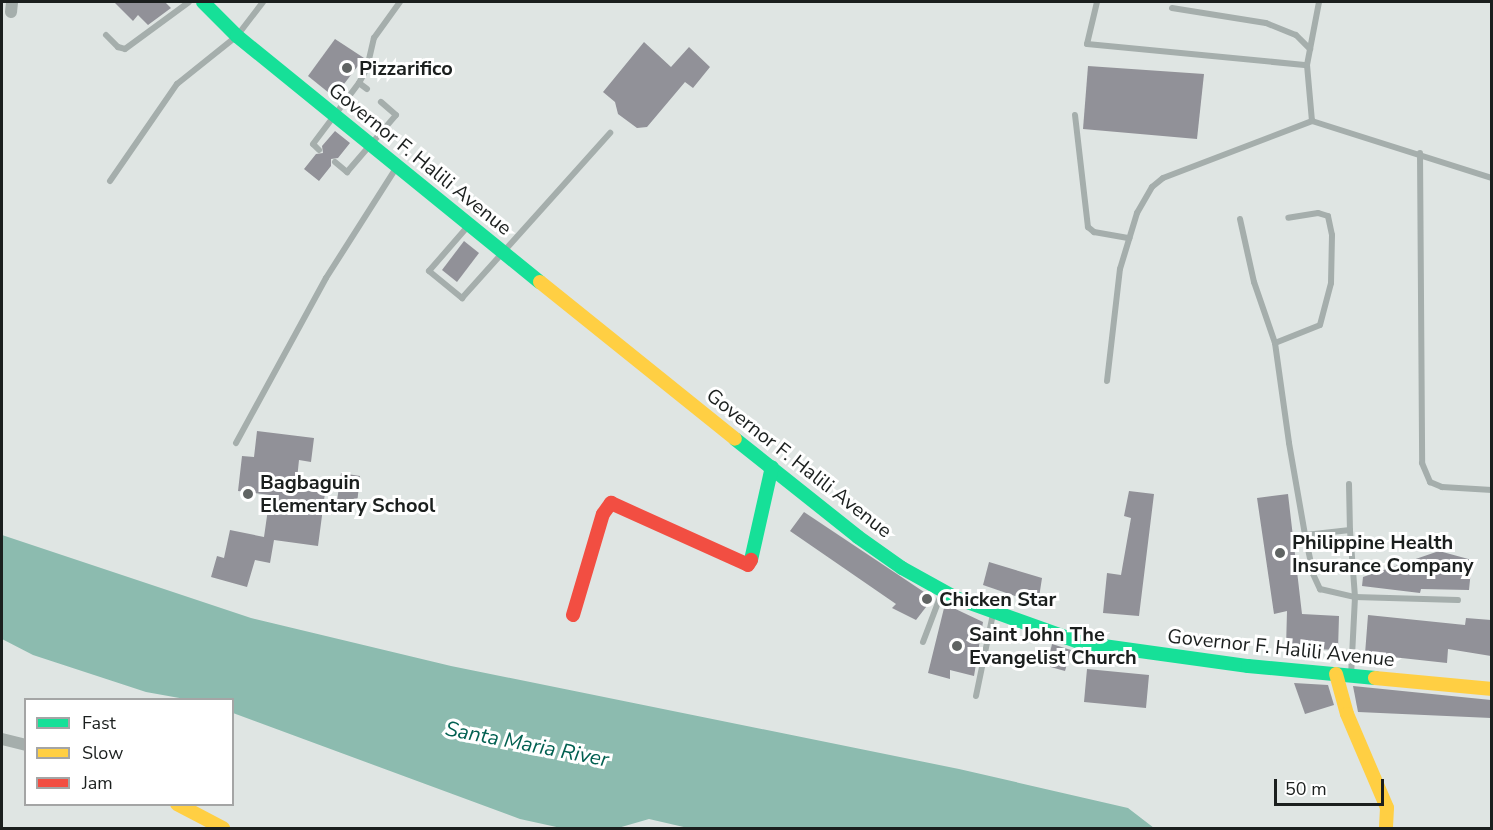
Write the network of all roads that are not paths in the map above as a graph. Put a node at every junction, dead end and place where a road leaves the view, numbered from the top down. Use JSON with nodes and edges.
{"nodes":[{"id":1,"x":189,"y":2,"type":"edge"},
{"id":2,"x":203,"y":2,"type":"edge"},
{"id":3,"x":263,"y":2,"type":"edge"},
{"id":4,"x":400,"y":2,"type":"edge"},
{"id":5,"x":1097,"y":2,"type":"edge"},
{"id":6,"x":1319,"y":2,"type":"edge"},
{"id":7,"x":1172,"y":8,"type":"dead end"},
{"id":8,"x":106,"y":35,"type":"dead end"},
{"id":9,"x":237,"y":36,"type":"junction"},
{"id":10,"x":1310,"y":49,"type":"junction"},
{"id":11,"x":1307,"y":65,"type":"junction"},
{"id":12,"x":359,"y":83,"type":"junction"},
{"id":13,"x":367,"y":89,"type":"dead end"},
{"id":14,"x":381,"y":102,"type":"dead end"},
{"id":15,"x":1075,"y":115,"type":"dead end"},
{"id":16,"x":334,"y":116,"type":"junction"},
{"id":17,"x":1312,"y":121,"type":"junction"},
{"id":18,"x":610,"y":132,"type":"dead end"},
{"id":19,"x":369,"y":146,"type":"junction"},
{"id":20,"x":320,"y":150,"type":"dead end"},
{"id":21,"x":1420,"y":153,"type":"junction"},
{"id":22,"x":334,"y":162,"type":"dead end"},
{"id":23,"x":396,"y":168,"type":"junction"},
{"id":24,"x":1491,"y":178,"type":"edge"},
{"id":25,"x":110,"y":182,"type":"dead end"},
{"id":26,"x":1288,"y":218,"type":"dead end"},
{"id":27,"x":1240,"y":219,"type":"dead end"},
{"id":28,"x":469,"y":225,"type":"junction"},
{"id":29,"x":1129,"y":238,"type":"junction"},
{"id":30,"x":502,"y":250,"type":"junction"},
{"id":31,"x":1275,"y":343,"type":"junction"},
{"id":32,"x":1107,"y":381,"type":"dead end"},
{"id":33,"x":236,"y":443,"type":"dead end"},
{"id":34,"x":772,"y":467,"type":"junction"},
{"id":35,"x":1349,"y":484,"type":"dead end"},
{"id":36,"x":1491,"y":490,"type":"edge"},
{"id":37,"x":1350,"y":530,"type":"junction"},
{"id":38,"x":1305,"y":535,"type":"junction"},
{"id":39,"x":942,"y":590,"type":"junction"},
{"id":40,"x":1355,"y":597,"type":"junction"},
{"id":41,"x":1458,"y":600,"type":"dead end"},
{"id":42,"x":993,"y":613,"type":"junction"},
{"id":43,"x":573,"y":615,"type":"dead end"},
{"id":44,"x":923,"y":642,"type":"dead end"},
{"id":45,"x":1336,"y":674,"type":"junction"},
{"id":46,"x":1351,"y":676,"type":"junction"},
{"id":47,"x":1491,"y":689,"type":"edge"},
{"id":48,"x":976,"y":696,"type":"dead end"},
{"id":49,"x":2,"y":739,"type":"edge"},
{"id":50,"x":24,"y":744,"type":"edge"},
{"id":51,"x":181,"y":806,"type":"edge"},
{"id":52,"x":218,"y":827,"type":"edge"},
{"id":53,"x":1386,"y":828,"type":"edge"}],
"edges":[{"from":1,"to":8,"type":"lane"},
{"from":2,"to":9,"type":"main road","name":"Governor F. Halili Avenue"},
{"from":3,"to":9,"type":"lane"},
{"from":4,"to":12,"type":"lane"},
{"from":5,"to":11,"type":"lane"},
{"from":6,"to":10,"type":"lane"},
{"from":7,"to":10,"type":"lane"},
{"from":9,"to":16,"type":"main road","name":"Governor F. Halili Avenue"},
{"from":9,"to":25,"type":"lane"},
{"from":10,"to":11,"type":"lane"},
{"from":11,"to":17,"type":"lane"},
{"from":12,"to":13,"type":"lane"},
{"from":12,"to":16,"type":"lane"},
{"from":14,"to":19,"type":"lane"},
{"from":15,"to":29,"type":"lane"},
{"from":16,"to":19,"type":"main road","name":"Governor F. Halili Avenue"},
{"from":16,"to":20,"type":"lane"},
{"from":17,"to":21,"type":"lane"},
{"from":17,"to":29,"type":"lane"},
{"from":18,"to":30,"type":"lane"},
{"from":19,"to":22,"type":"lane"},
{"from":19,"to":23,"type":"main road","name":"Governor F. Halili Avenue"},
{"from":21,"to":24,"type":"lane"},
{"from":21,"to":36,"type":"lane"},
{"from":23,"to":28,"type":"main road","name":"Governor F. Halili Avenue"},
{"from":23,"to":33,"type":"lane"},
{"from":26,"to":31,"type":"lane"},
{"from":27,"to":31,"type":"lane"},
{"from":28,"to":30,"type":"main road","name":"Governor F. Halili Avenue"},
{"from":28,"to":30,"type":"lane"},
{"from":29,"to":32,"type":"lane"},
{"from":30,"to":34,"type":"main road","name":"Governor F. Halili Avenue"},
{"from":31,"to":38,"type":"lane"},
{"from":34,"to":39,"type":"main road","name":"Governor F. Halili Avenue"},
{"from":34,"to":43,"type":"main road"},
{"from":35,"to":37,"type":"lane"},
{"from":37,"to":38,"type":"lane"},
{"from":37,"to":40,"type":"lane"},
{"from":38,"to":40,"type":"lane"},
{"from":39,"to":42,"type":"main road","name":"Governor F. Halili Avenue"},
{"from":39,"to":44,"type":"lane"},
{"from":40,"to":41,"type":"lane"},
{"from":40,"to":46,"type":"lane"},
{"from":42,"to":45,"type":"main road","name":"Governor F. Halili Avenue"},
{"from":42,"to":48,"type":"lane"},
{"from":45,"to":46,"type":"main road","name":"Governor F. Halili Avenue"},
{"from":45,"to":53,"type":"main road"},
{"from":46,"to":47,"type":"main road","name":"Governor F. Halili Avenue"},
{"from":49,"to":50,"type":"street"},
{"from":51,"to":52,"type":"main road"}]}
